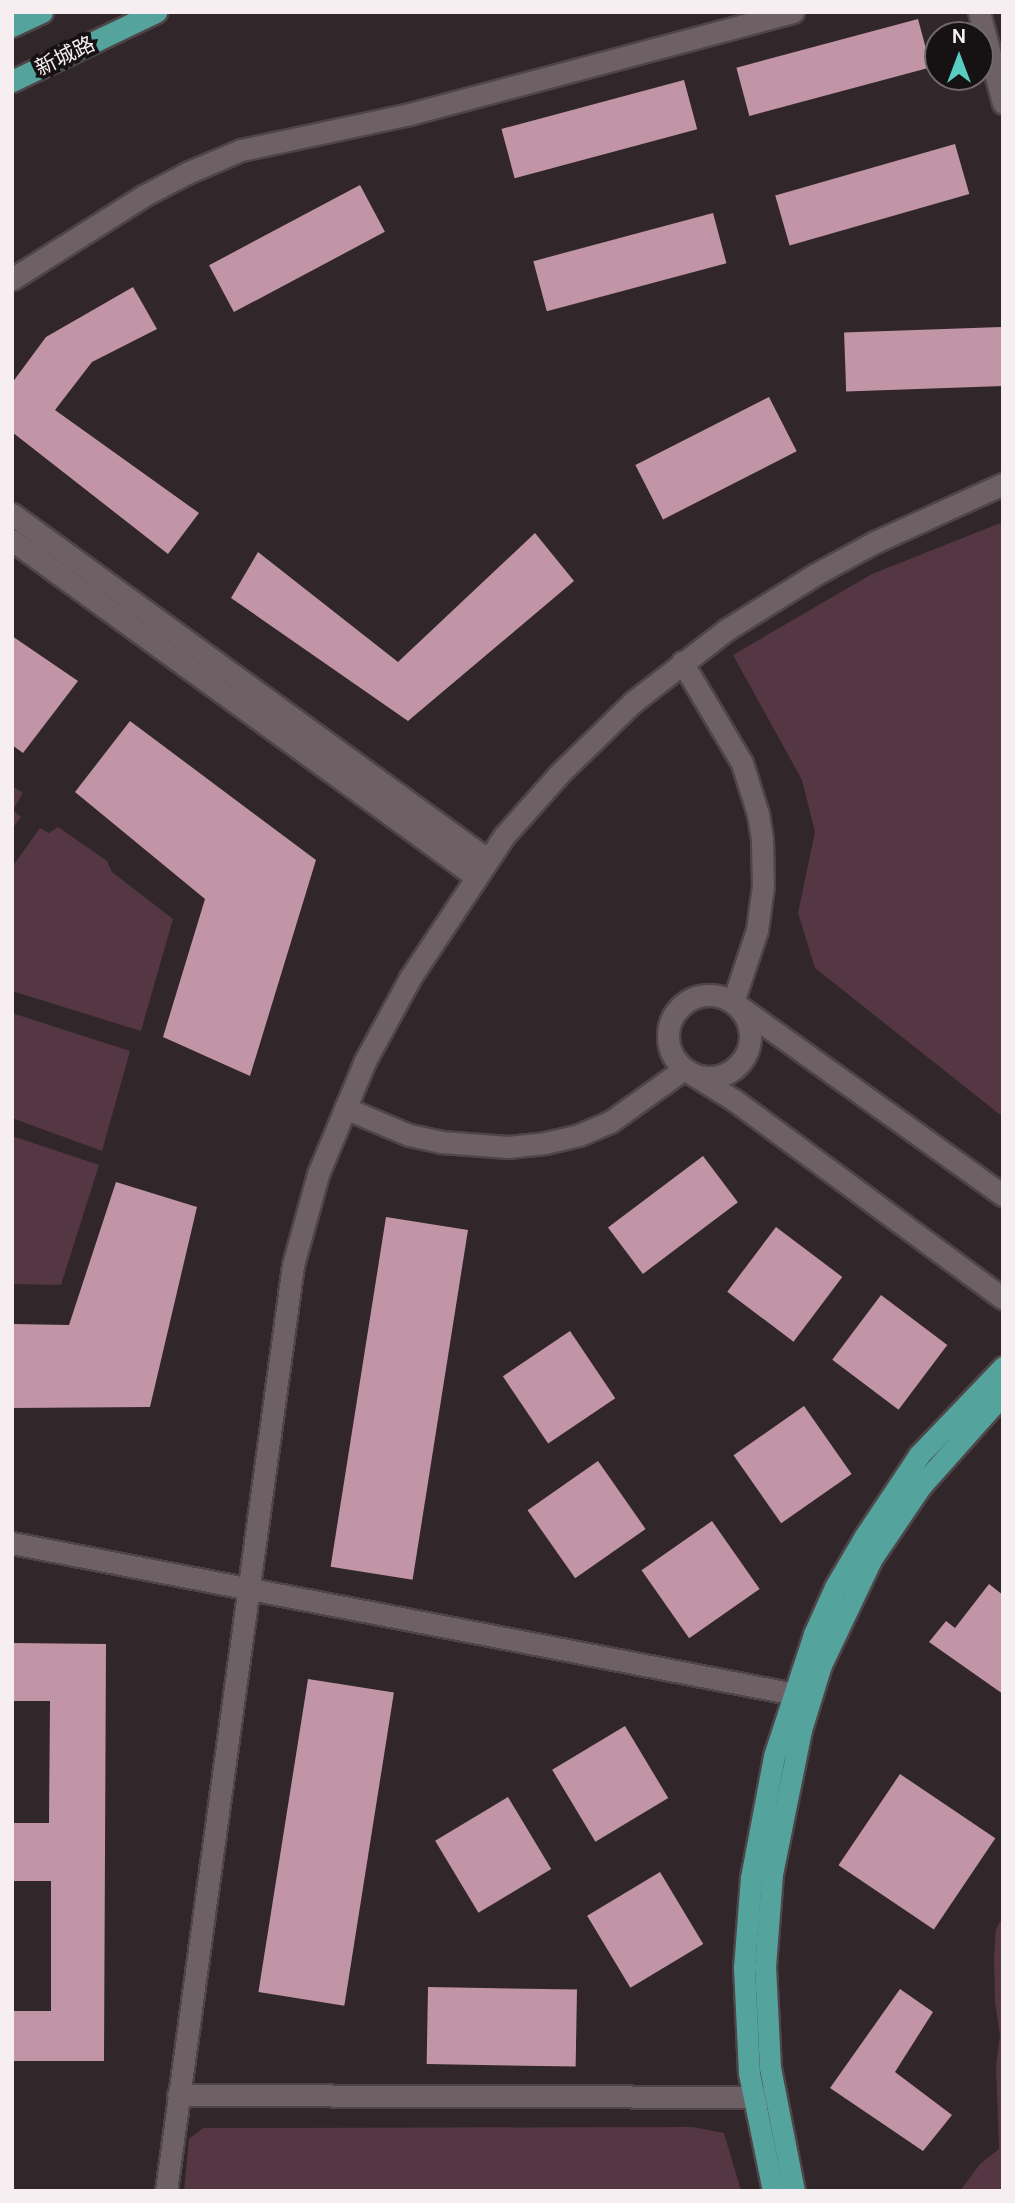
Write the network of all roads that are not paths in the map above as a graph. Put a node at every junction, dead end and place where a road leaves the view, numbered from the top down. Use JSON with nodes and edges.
{"nodes":[{"id":1,"x":42,"y":12,"type":"edge"},
{"id":2,"x":156,"y":12,"type":"edge"},
{"id":3,"x":793,"y":12,"type":"edge"},
{"id":4,"x":979,"y":12,"type":"edge"},
{"id":5,"x":12,"y":26,"type":"edge"},
{"id":6,"x":12,"y":81,"type":"edge"},
{"id":7,"x":1003,"y":103,"type":"edge"},
{"id":8,"x":12,"y":279,"type":"edge"},
{"id":9,"x":1003,"y":484,"type":"edge"},
{"id":10,"x":12,"y":514,"type":"edge"},
{"id":11,"x":12,"y":540,"type":"edge"},
{"id":12,"x":682,"y":662,"type":"junction"},
{"id":13,"x":481,"y":867,"type":"junction"},
{"id":14,"x":733,"y":1002,"type":"junction"},
{"id":15,"x":684,"y":1069,"type":"junction"},
{"id":16,"x":345,"y":1108,"type":"junction"},
{"id":17,"x":1003,"y":1195,"type":"edge"},
{"id":18,"x":1003,"y":1298,"type":"edge"},
{"id":19,"x":1003,"y":1367,"type":"edge"},
{"id":20,"x":1003,"y":1394,"type":"edge"},
{"id":21,"x":12,"y":1543,"type":"edge"},
{"id":22,"x":249,"y":1589,"type":"junction"},
{"id":23,"x":801,"y":1695,"type":"junction"},
{"id":24,"x":178,"y":2095,"type":"junction"},
{"id":25,"x":753,"y":2097,"type":"junction"},
{"id":26,"x":775,"y":2097,"type":"junction"},
{"id":27,"x":166,"y":2191,"type":"edge"},
{"id":28,"x":773,"y":2191,"type":"edge"},
{"id":29,"x":794,"y":2191,"type":"edge"}],
"edges":[{"from":1,"to":5,"type":"main road"},
{"from":2,"to":6,"type":"main road","name":"新城路"},
{"from":3,"to":8,"type":"street"},
{"from":4,"to":7,"type":"street"},
{"from":9,"to":12,"type":"street"},
{"from":10,"to":13,"type":"street"},
{"from":11,"to":13,"type":"street"},
{"from":12,"to":13,"type":"street"},
{"from":12,"to":14,"type":"street"},
{"from":13,"to":16,"type":"street"},
{"from":14,"to":15,"type":"street"},
{"from":14,"to":15,"type":"street"},
{"from":14,"to":17,"type":"street"},
{"from":15,"to":16,"type":"street"},
{"from":15,"to":18,"type":"street"},
{"from":16,"to":22,"type":"street"},
{"from":19,"to":23,"type":"main road"},
{"from":20,"to":23,"type":"main road"},
{"from":21,"to":22,"type":"street"},
{"from":22,"to":23,"type":"street"},
{"from":22,"to":24,"type":"street"},
{"from":23,"to":25,"type":"main road"},
{"from":23,"to":26,"type":"main road"},
{"from":24,"to":25,"type":"street"},
{"from":24,"to":27,"type":"street"},
{"from":25,"to":26,"type":"street"},
{"from":25,"to":28,"type":"main road"},
{"from":26,"to":29,"type":"main road"}]}
